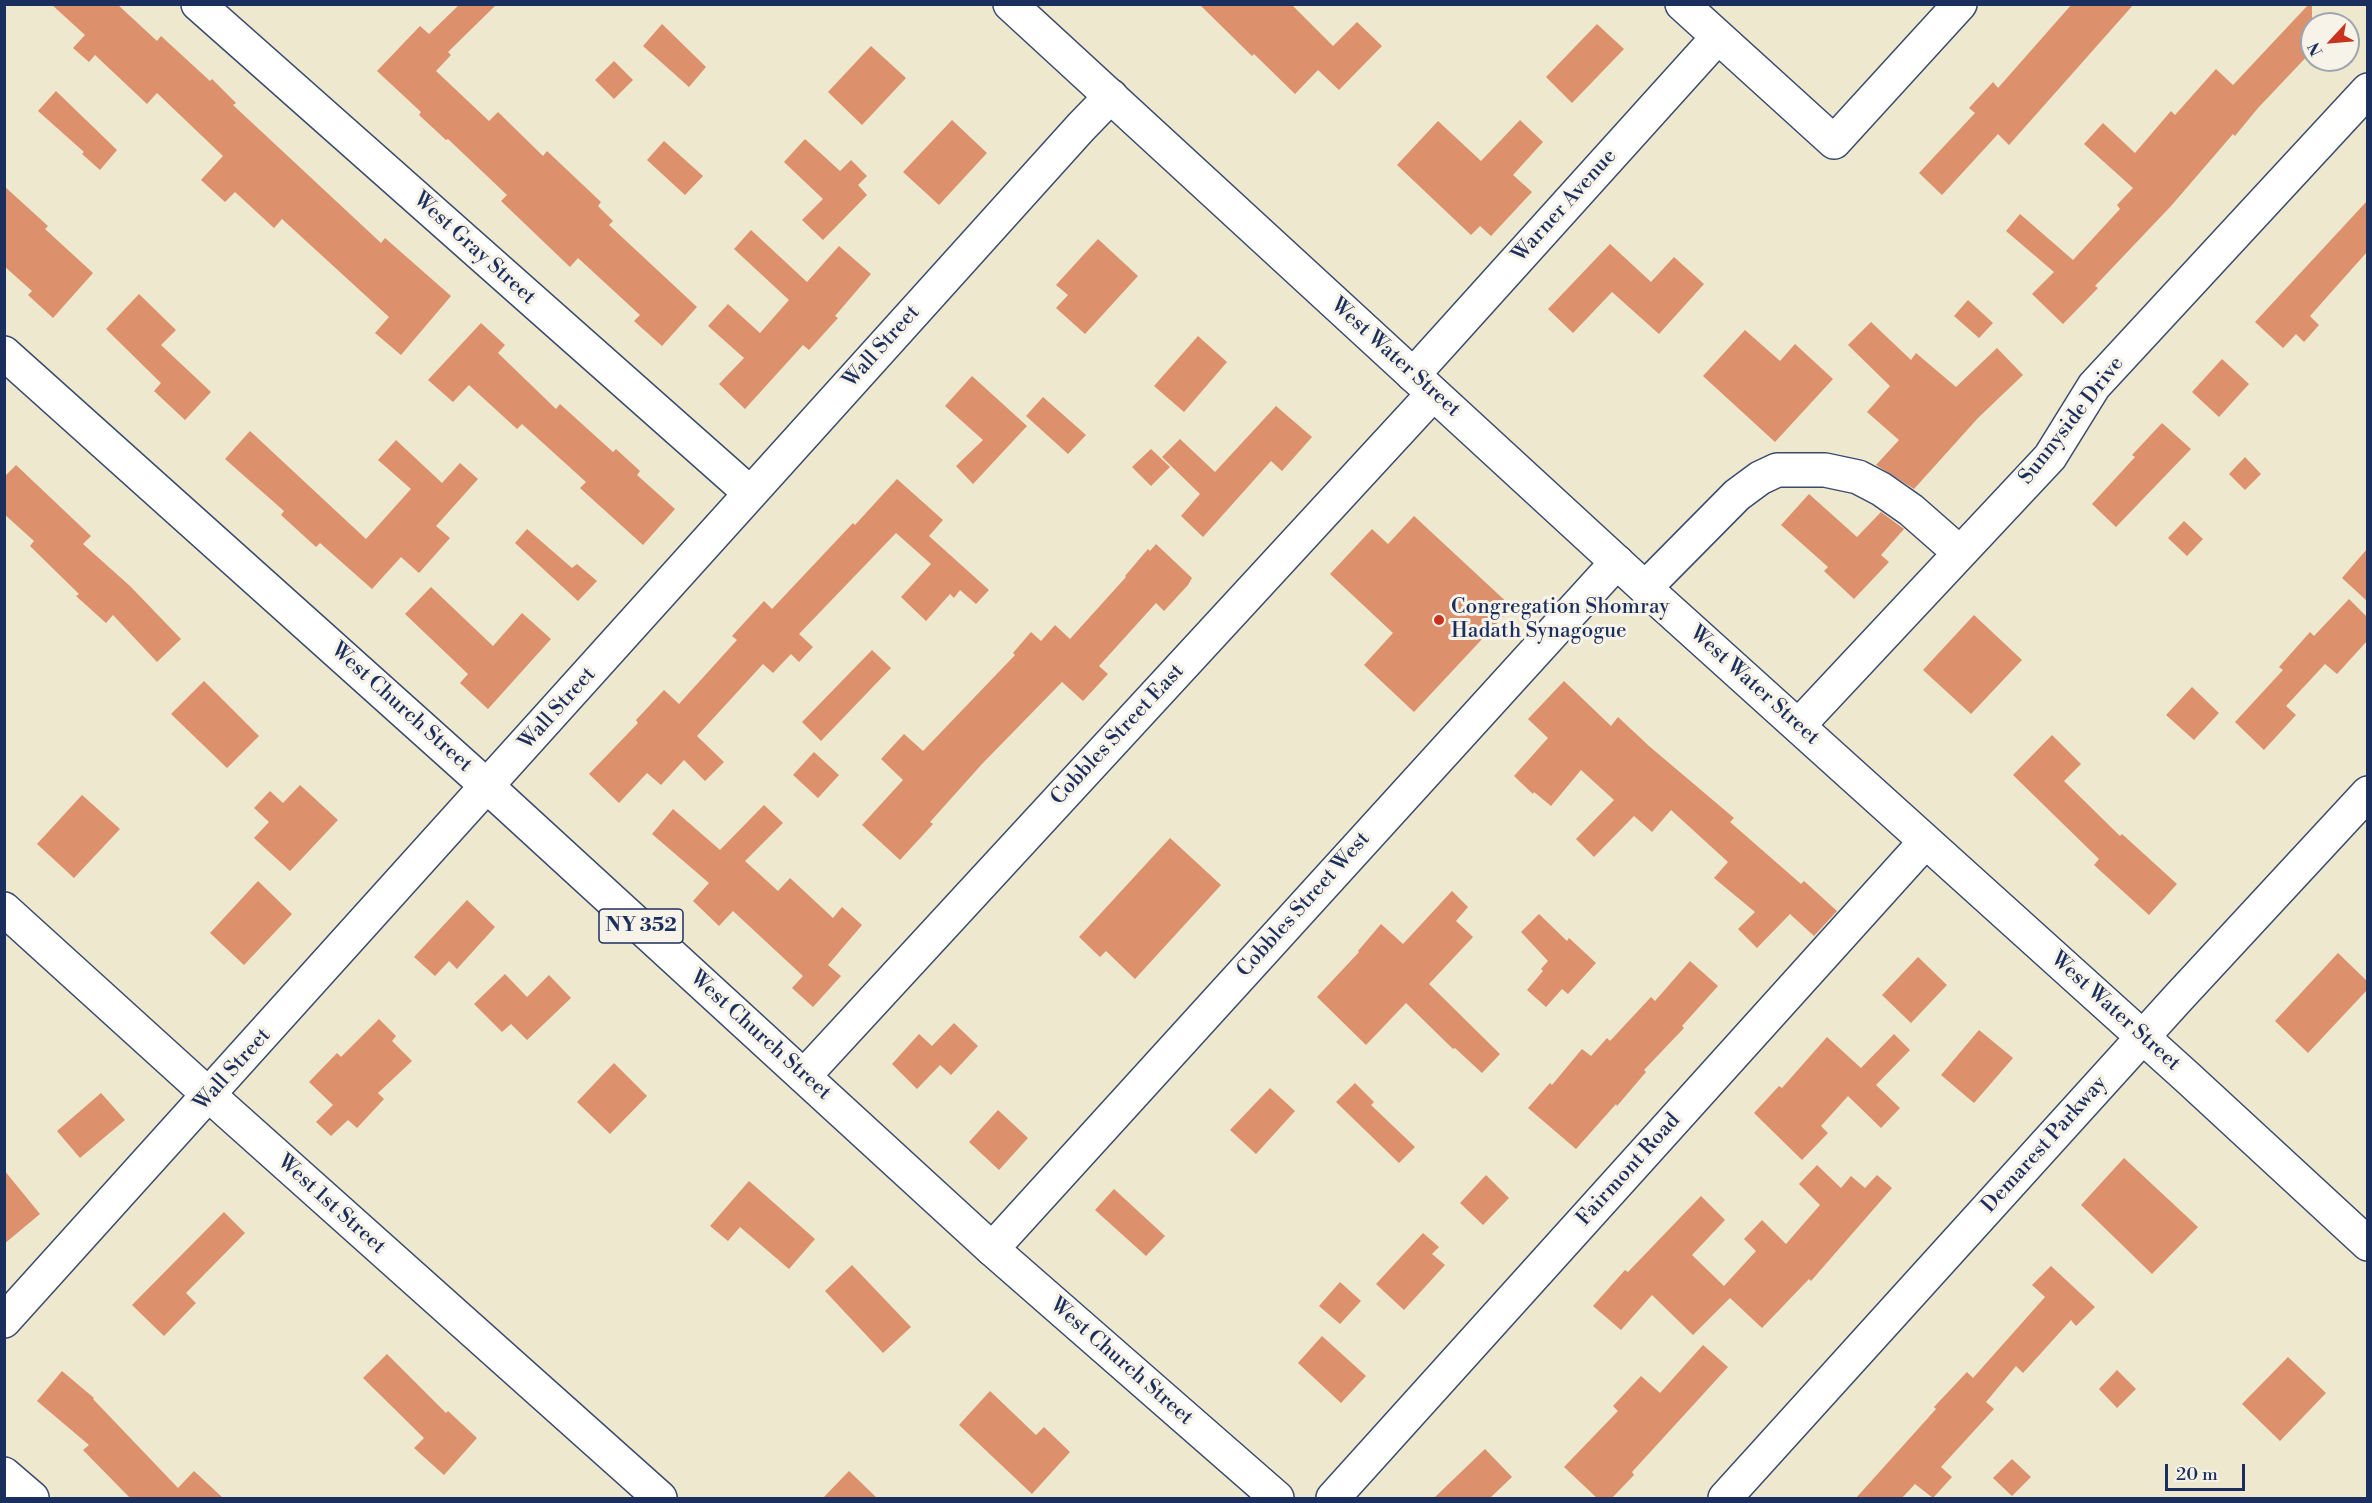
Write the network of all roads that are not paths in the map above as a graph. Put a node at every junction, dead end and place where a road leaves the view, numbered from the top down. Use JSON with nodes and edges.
{"nodes":[{"id":1,"x":198,"y":4,"type":"edge"},
{"id":2,"x":1010,"y":4,"type":"edge"},
{"id":3,"x":1682,"y":4,"type":"edge"},
{"id":4,"x":1960,"y":4,"type":"edge"},
{"id":5,"x":1718,"y":37,"type":"junction"},
{"id":6,"x":2367,"y":90,"type":"edge"},
{"id":7,"x":1111,"y":96,"type":"junction"},
{"id":8,"x":4,"y":353,"type":"edge"},
{"id":9,"x":1423,"y":385,"type":"junction"},
{"id":10,"x":750,"y":493,"type":"junction"},
{"id":11,"x":1960,"y":553,"type":"junction"},
{"id":12,"x":1617,"y":562,"type":"junction"},
{"id":13,"x":1645,"y":588,"type":"junction"},
{"id":14,"x":1799,"y":725,"type":"junction"},
{"id":15,"x":488,"y":787,"type":"junction"},
{"id":16,"x":2367,"y":793,"type":"edge"},
{"id":17,"x":1925,"y":842,"type":"junction"},
{"id":18,"x":4,"y":909,"type":"edge"},
{"id":19,"x":2143,"y":1038,"type":"junction"},
{"id":20,"x":804,"y":1076,"type":"junction"},
{"id":21,"x":210,"y":1096,"type":"junction"},
{"id":22,"x":2367,"y":1244,"type":"edge"},
{"id":23,"x":992,"y":1249,"type":"junction"},
{"id":24,"x":4,"y":1321,"type":"edge"},
{"id":25,"x":4,"y":1474,"type":"edge"},
{"id":26,"x":32,"y":1498,"type":"edge"},
{"id":27,"x":660,"y":1498,"type":"edge"},
{"id":28,"x":1277,"y":1498,"type":"edge"},
{"id":29,"x":1333,"y":1498,"type":"edge"},
{"id":30,"x":1725,"y":1498,"type":"edge"}],
"edges":[{"from":1,"to":10,"type":"street","name":"West Gray Street"},
{"from":2,"to":7,"type":"street","name":"West Water Street"},
{"from":3,"to":5,"type":"street"},
{"from":4,"to":5,"type":"street"},
{"from":5,"to":9,"type":"street","name":"Warner Avenue"},
{"from":6,"to":11,"type":"street","name":"Sunnyside Drive"},
{"from":7,"to":9,"type":"street","name":"West Water Street"},
{"from":7,"to":10,"type":"street","name":"Wall Street"},
{"from":8,"to":15,"type":"street","name":"West Church Street","number":"NY 352"},
{"from":9,"to":12,"type":"street","name":"West Water Street"},
{"from":9,"to":20,"type":"street","name":"Cobbles Street East"},
{"from":10,"to":15,"type":"street","name":"Wall Street"},
{"from":11,"to":13,"type":"street"},
{"from":11,"to":14,"type":"street","name":"Sunnyside Drive"},
{"from":12,"to":13,"type":"street","name":"West Water Street"},
{"from":12,"to":23,"type":"street","name":"Cobbles Street West"},
{"from":13,"to":14,"type":"street","name":"West Water Street"},
{"from":14,"to":17,"type":"street","name":"West Water Street"},
{"from":15,"to":20,"type":"street","name":"West Church Street","number":"NY 352"},
{"from":15,"to":21,"type":"street","name":"Wall Street"},
{"from":16,"to":19,"type":"street","name":"Demarest Parkway"},
{"from":17,"to":19,"type":"street","name":"West Water Street"},
{"from":17,"to":29,"type":"street","name":"Fairmont Road"},
{"from":18,"to":21,"type":"street","name":"West 1st Street"},
{"from":19,"to":22,"type":"street","name":"West Water Street"},
{"from":19,"to":30,"type":"street","name":"Demarest Parkway"},
{"from":20,"to":23,"type":"street","name":"West Church Street","number":"NY 352"},
{"from":21,"to":24,"type":"street","name":"Wall Street"},
{"from":21,"to":27,"type":"street","name":"West 1st Street"},
{"from":23,"to":28,"type":"street","name":"West Church Street","number":"NY 352"},
{"from":25,"to":26,"type":"street"}]}
